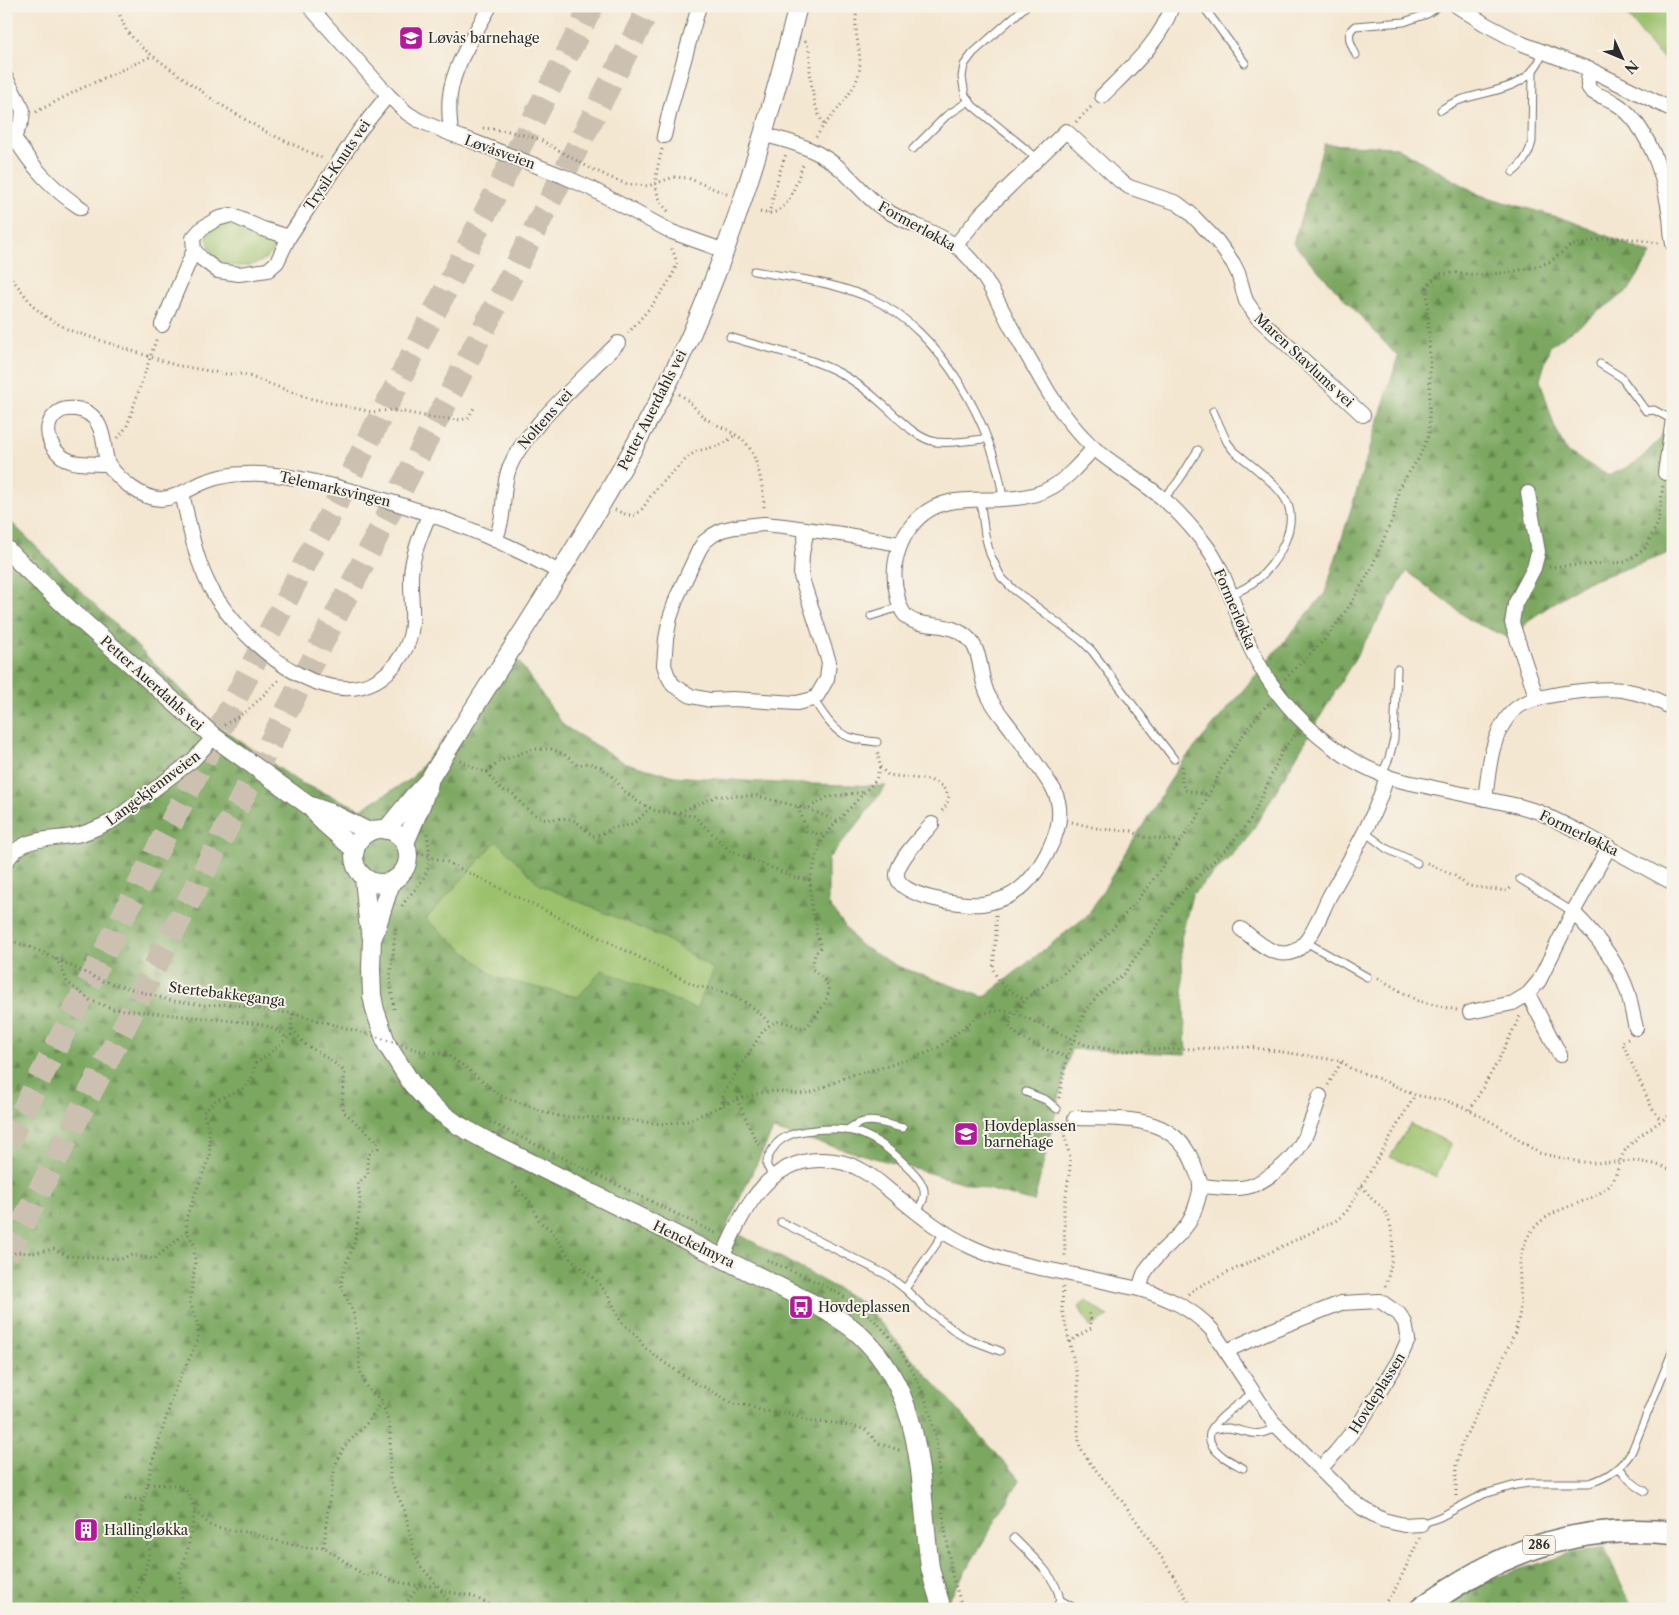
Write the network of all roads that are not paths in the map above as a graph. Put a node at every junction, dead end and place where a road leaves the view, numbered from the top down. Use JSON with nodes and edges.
{"nodes":[{"id":1,"x":310,"y":6,"type":"edge"},
{"id":2,"x":490,"y":6,"type":"edge"},
{"id":3,"x":699,"y":6,"type":"edge"},
{"id":4,"x":798,"y":6,"type":"edge"},
{"id":5,"x":1026,"y":6,"type":"edge"},
{"id":6,"x":1172,"y":6,"type":"edge"},
{"id":7,"x":1203,"y":6,"type":"edge"},
{"id":8,"x":1440,"y":6,"type":"edge"},
{"id":9,"x":1456,"y":6,"type":"edge"},
{"id":10,"x":1543,"y":52,"type":"junction"},
{"id":11,"x":1356,"y":55,"type":"dead end"},
{"id":12,"x":1245,"y":63,"type":"dead end"},
{"id":13,"x":1533,"y":70,"type":"junction"},
{"id":14,"x":1592,"y":70,"type":"junction"},
{"id":15,"x":6,"y":78,"type":"edge"},
{"id":16,"x":388,"y":95,"type":"junction"},
{"id":17,"x":1102,"y":96,"type":"road end"},
{"id":18,"x":969,"y":101,"type":"junction"},
{"id":19,"x":1441,"y":110,"type":"dead end"},
{"id":20,"x":1673,"y":110,"type":"edge"},
{"id":21,"x":451,"y":134,"type":"junction"},
{"id":22,"x":764,"y":135,"type":"junction"},
{"id":23,"x":664,"y":136,"type":"road end"},
{"id":24,"x":10,"y":139,"type":"edge"},
{"id":25,"x":913,"y":149,"type":"dead end"},
{"id":26,"x":1038,"y":158,"type":"junction"},
{"id":27,"x":1513,"y":172,"type":"dead end"},
{"id":28,"x":81,"y":208,"type":"dead end"},
{"id":29,"x":289,"y":237,"type":"junction"},
{"id":30,"x":1672,"y":242,"type":"edge"},
{"id":31,"x":955,"y":246,"type":"junction"},
{"id":32,"x":194,"y":250,"type":"junction"},
{"id":33,"x":725,"y":252,"type":"junction"},
{"id":34,"x":754,"y":271,"type":"dead end"},
{"id":35,"x":162,"y":325,"type":"road end"},
{"id":36,"x":730,"y":337,"type":"dead end"},
{"id":37,"x":618,"y":343,"type":"road end"},
{"id":38,"x":1600,"y":364,"type":"dead end"},
{"id":39,"x":1213,"y":411,"type":"dead end"},
{"id":40,"x":1363,"y":416,"type":"dead end"},
{"id":41,"x":1673,"y":419,"type":"edge"},
{"id":42,"x":986,"y":439,"type":"junction"},
{"id":43,"x":1094,"y":448,"type":"junction"},
{"id":44,"x":1198,"y":450,"type":"dead end"},
{"id":45,"x":107,"y":464,"type":"junction"},
{"id":46,"x":1665,"y":473,"type":"road end"},
{"id":47,"x":182,"y":493,"type":"junction"},
{"id":48,"x":1528,"y":493,"type":"dead end"},
{"id":49,"x":1162,"y":498,"type":"junction"},
{"id":50,"x":980,"y":499,"type":"junction"},
{"id":51,"x":1003,"y":499,"type":"junction"},
{"id":52,"x":429,"y":515,"type":"junction"},
{"id":53,"x":807,"y":529,"type":"junction"},
{"id":54,"x":495,"y":540,"type":"junction"},
{"id":55,"x":900,"y":544,"type":"junction"},
{"id":56,"x":6,"y":549,"type":"edge"},
{"id":57,"x":559,"y":572,"type":"junction"},
{"id":58,"x":1232,"y":594,"type":"junction"},
{"id":59,"x":900,"y":607,"type":"junction"},
{"id":60,"x":871,"y":616,"type":"dead end"},
{"id":61,"x":1397,"y":669,"type":"dead end"},
{"id":62,"x":813,"y":699,"type":"junction"},
{"id":63,"x":1537,"y":699,"type":"junction"},
{"id":64,"x":1673,"y":709,"type":"edge"},
{"id":65,"x":217,"y":733,"type":"junction"},
{"id":66,"x":877,"y":742,"type":"road end"},
{"id":67,"x":1174,"y":759,"type":"road end"},
{"id":68,"x":1384,"y":775,"type":"junction"},
{"id":69,"x":430,"y":780,"type":"junction"},
{"id":70,"x":1486,"y":799,"type":"junction"},
{"id":71,"x":308,"y":805,"type":"junction"},
{"id":72,"x":932,"y":824,"type":"road end"},
{"id":73,"x":378,"y":831,"type":"junction"},
{"id":74,"x":1366,"y":833,"type":"junction"},
{"id":75,"x":406,"y":847,"type":"junction"},
{"id":76,"x":1609,"y":847,"type":"junction"},
{"id":77,"x":355,"y":850,"type":"junction"},
{"id":78,"x":6,"y":862,"type":"edge"},
{"id":79,"x":1417,"y":863,"type":"road end"},
{"id":80,"x":364,"y":877,"type":"junction"},
{"id":81,"x":1520,"y":879,"type":"road end"},
{"id":82,"x":392,"y":881,"type":"junction"},
{"id":83,"x":1673,"y":883,"type":"edge"},
{"id":84,"x":1573,"y":912,"type":"junction"},
{"id":85,"x":1241,"y":929,"type":"dead end"},
{"id":86,"x":372,"y":938,"type":"junction"},
{"id":87,"x":1306,"y":942,"type":"junction"},
{"id":88,"x":1367,"y":977,"type":"road end"},
{"id":89,"x":1528,"y":994,"type":"junction"},
{"id":90,"x":1470,"y":1012,"type":"road end"},
{"id":91,"x":1636,"y":1028,"type":"road end"},
{"id":92,"x":1560,"y":1055,"type":"dead end"},
{"id":93,"x":1026,"y":1092,"type":"dead end"},
{"id":94,"x":1320,"y":1096,"type":"road end"},
{"id":95,"x":1057,"y":1109,"type":"road end"},
{"id":96,"x":1075,"y":1118,"type":"dead end"},
{"id":97,"x":903,"y":1128,"type":"dead end"},
{"id":98,"x":848,"y":1130,"type":"junction"},
{"id":99,"x":773,"y":1176,"type":"junction"},
{"id":100,"x":1201,"y":1186,"type":"junction"},
{"id":101,"x":916,"y":1212,"type":"junction"},
{"id":102,"x":781,"y":1222,"type":"dead end"},
{"id":103,"x":944,"y":1233,"type":"junction"},
{"id":104,"x":722,"y":1258,"type":"junction"},
{"id":105,"x":906,"y":1289,"type":"junction"},
{"id":106,"x":1139,"y":1289,"type":"junction"},
{"id":107,"x":1673,"y":1350,"type":"edge"},
{"id":108,"x":1000,"y":1351,"type":"dead end"},
{"id":109,"x":1226,"y":1351,"type":"junction"},
{"id":110,"x":1253,"y":1392,"type":"junction"},
{"id":111,"x":1277,"y":1426,"type":"junction"},
{"id":112,"x":1212,"y":1429,"type":"junction"},
{"id":113,"x":1619,"y":1467,"type":"junction"},
{"id":114,"x":1243,"y":1468,"type":"dead end"},
{"id":115,"x":1320,"y":1469,"type":"junction"},
{"id":116,"x":1645,"y":1491,"type":"dead end"},
{"id":117,"x":1421,"y":1524,"type":"joint"},
{"id":118,"x":1673,"y":1533,"type":"edge"},
{"id":119,"x":1014,"y":1538,"type":"dead end"},
{"id":120,"x":1060,"y":1600,"type":"junction"},
{"id":121,"x":942,"y":1609,"type":"edge"},
{"id":122,"x":1056,"y":1609,"type":"edge"},
{"id":123,"x":1076,"y":1609,"type":"edge"},
{"id":124,"x":1421,"y":1609,"type":"edge"}],
"edges":[{"from":1,"to":16,"type":"street","name":"Løvåsveien"},
{"from":2,"to":21,"type":"street"},
{"from":3,"to":23,"type":"street"},
{"from":4,"to":22,"type":"street","name":"Petter Auerdahls vei"},
{"from":5,"to":18,"type":"lane"},
{"from":6,"to":17,"type":"street"},
{"from":7,"to":12,"type":"lane"},
{"from":8,"to":11,"type":"lane"},
{"from":9,"to":10,"type":"street"},
{"from":10,"to":13,"type":"lane"},
{"from":10,"to":14,"type":"street"},
{"from":13,"to":19,"type":"lane"},
{"from":13,"to":27,"type":"lane"},
{"from":14,"to":20,"type":"street"},
{"from":14,"to":30,"type":"street"},
{"from":15,"to":24,"type":"street"},
{"from":16,"to":21,"type":"street","name":"Løvåsveien"},
{"from":16,"to":29,"type":"street","name":"Trysil-Knuts vei"},
{"from":18,"to":25,"type":"lane"},
{"from":18,"to":26,"type":"lane"},
{"from":21,"to":33,"type":"street","name":"Løvåsveien"},
{"from":22,"to":31,"type":"street","name":"Formerløkka"},
{"from":22,"to":33,"type":"street","name":"Petter Auerdahls vei"},
{"from":24,"to":28,"type":"street"},
{"from":26,"to":31,"type":"street"},
{"from":26,"to":40,"type":"street","name":"Maren Stavlums vei"},
{"from":29,"to":32,"type":"street"},
{"from":29,"to":32,"type":"street","name":"Trysil-Knuts vei"},
{"from":31,"to":43,"type":"street","name":"Formerløkka"},
{"from":32,"to":35,"type":"street"},
{"from":33,"to":57,"type":"street","name":"Petter Auerdahls vei"},
{"from":34,"to":42,"type":"lane"},
{"from":36,"to":42,"type":"lane"},
{"from":37,"to":54,"type":"street","name":"Noltens vei"},
{"from":38,"to":41,"type":"lane"},
{"from":39,"to":58,"type":"lane"},
{"from":41,"to":46,"type":"street"},
{"from":42,"to":51,"type":"lane"},
{"from":43,"to":49,"type":"street","name":"Formerløkka"},
{"from":43,"to":51,"type":"street"},
{"from":44,"to":49,"type":"lane"},
{"from":45,"to":45,"type":"street"},
{"from":45,"to":47,"type":"street","name":"Telemarksvingen"},
{"from":47,"to":52,"type":"street","name":"Telemarksvingen"},
{"from":47,"to":52,"type":"street"},
{"from":48,"to":63,"type":"street"},
{"from":49,"to":58,"type":"street","name":"Formerløkka"},
{"from":50,"to":51,"type":"street"},
{"from":50,"to":55,"type":"street"},
{"from":50,"to":67,"type":"lane"},
{"from":52,"to":54,"type":"street","name":"Telemarksvingen"},
{"from":53,"to":55,"type":"street"},
{"from":53,"to":62,"type":"street"},
{"from":53,"to":62,"type":"street"},
{"from":54,"to":57,"type":"street","name":"Telemarksvingen"},
{"from":55,"to":59,"type":"street"},
{"from":56,"to":65,"type":"street","name":"Petter Auerdahls vei"},
{"from":57,"to":69,"type":"street","name":"Petter Auerdahls vei"},
{"from":58,"to":68,"type":"street","name":"Formerløkka"},
{"from":59,"to":60,"type":"lane"},
{"from":59,"to":72,"type":"street"},
{"from":61,"to":68,"type":"lane"},
{"from":62,"to":66,"type":"lane"},
{"from":63,"to":64,"type":"street"},
{"from":63,"to":70,"type":"street"},
{"from":65,"to":71,"type":"street","name":"Petter Auerdahls vei"},
{"from":65,"to":78,"type":"street","name":"Langekjennveien"},
{"from":68,"to":70,"type":"street","name":"Formerløkka"},
{"from":68,"to":74,"type":"street"},
{"from":69,"to":73,"type":"street","name":"Petter Auerdahls vei"},
{"from":69,"to":75,"type":"street","name":"Petter Auerdahls vei"},
{"from":70,"to":76,"type":"street","name":"Formerløkka"},
{"from":71,"to":73,"type":"street","name":"Petter Auerdahls vei"},
{"from":71,"to":77,"type":"street","name":"Petter Auerdahls vei"},
{"from":73,"to":75,"type":"street"},
{"from":73,"to":77,"type":"street"},
{"from":74,"to":79,"type":"lane"},
{"from":74,"to":87,"type":"street"},
{"from":75,"to":82,"type":"street"},
{"from":76,"to":83,"type":"street","name":"Formerløkka"},
{"from":76,"to":84,"type":"street"},
{"from":77,"to":80,"type":"street"},
{"from":80,"to":82,"type":"street"},
{"from":80,"to":86,"type":"street","name":"Henckelmyra"},
{"from":81,"to":84,"type":"lane"},
{"from":82,"to":86,"type":"street","name":"Henckelmyra"},
{"from":84,"to":89,"type":"street"},
{"from":84,"to":91,"type":"street"},
{"from":85,"to":87,"type":"street"},
{"from":86,"to":104,"type":"street","name":"Henckelmyra"},
{"from":87,"to":88,"type":"lane"},
{"from":89,"to":90,"type":"street"},
{"from":89,"to":92,"type":"street"},
{"from":93,"to":95,"type":"lane"},
{"from":94,"to":100,"type":"street"},
{"from":96,"to":100,"type":"street"},
{"from":97,"to":98,"type":"lane"},
{"from":98,"to":99,"type":"lane"},
{"from":98,"to":101,"type":"lane"},
{"from":99,"to":101,"type":"street"},
{"from":99,"to":104,"type":"street"},
{"from":100,"to":106,"type":"street"},
{"from":101,"to":103,"type":"street"},
{"from":102,"to":105,"type":"lane"},
{"from":103,"to":105,"type":"lane"},
{"from":103,"to":106,"type":"street"},
{"from":104,"to":121,"type":"street","name":"Henckelmyra"},
{"from":105,"to":108,"type":"lane"},
{"from":106,"to":109,"type":"street"},
{"from":107,"to":113,"type":"lane"},
{"from":109,"to":110,"type":"street"},
{"from":109,"to":115,"type":"street","name":"Hovdeplassen"},
{"from":110,"to":111,"type":"street"},
{"from":110,"to":112,"type":"lane"},
{"from":111,"to":112,"type":"lane"},
{"from":111,"to":115,"type":"street"},
{"from":112,"to":114,"type":"lane"},
{"from":113,"to":116,"type":"lane"},
{"from":113,"to":117,"type":"lane"},
{"from":115,"to":117,"type":"street"},
{"from":118,"to":124,"type":"main road","number":"286"},
{"from":119,"to":120,"type":"lane"},
{"from":120,"to":122,"type":"lane"},
{"from":120,"to":123,"type":"lane"}]}
